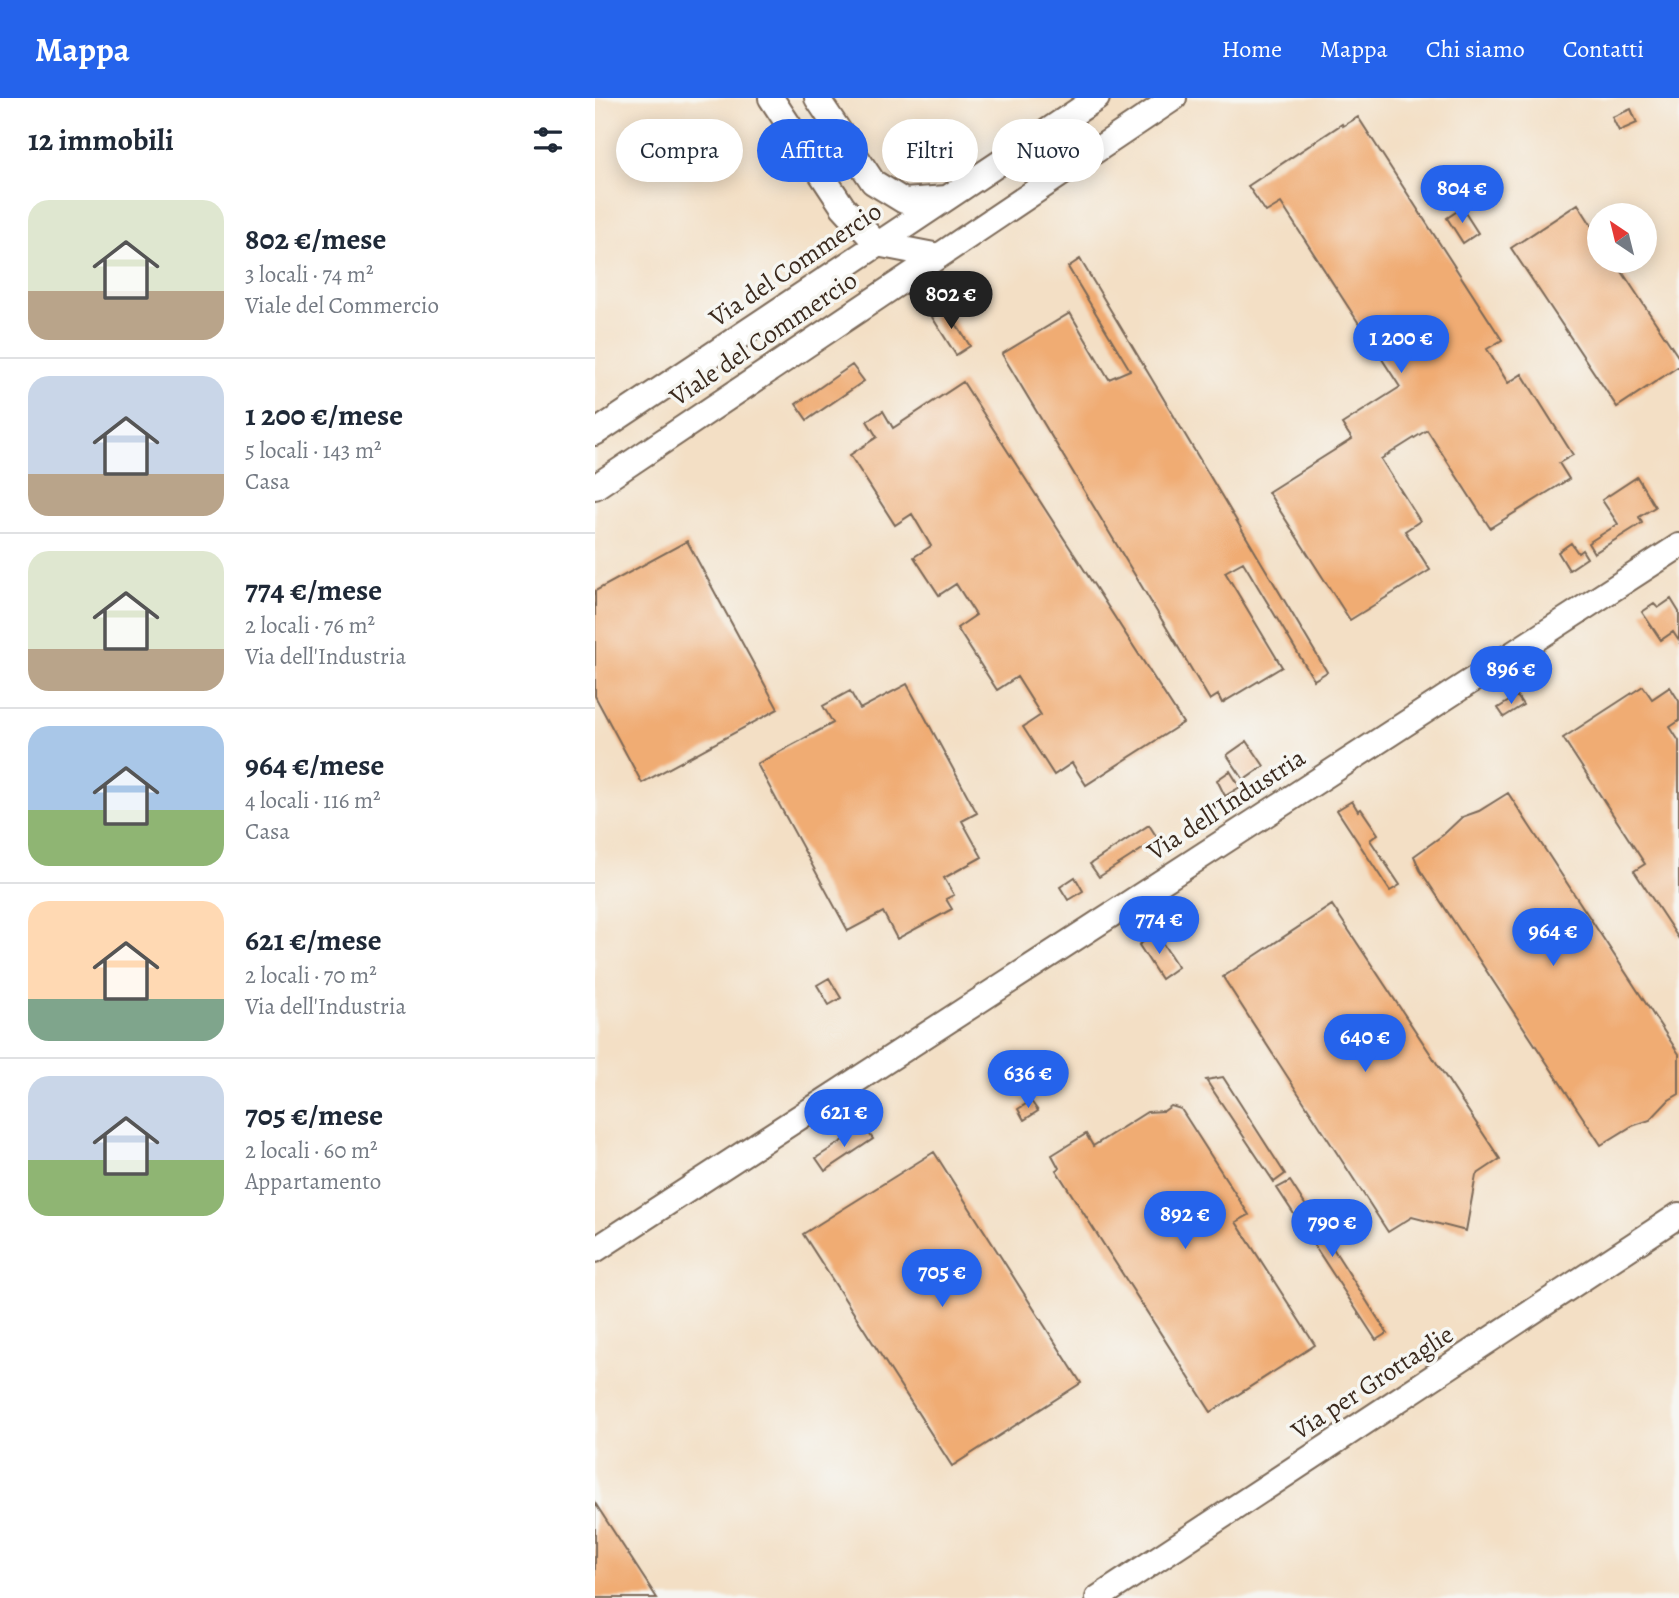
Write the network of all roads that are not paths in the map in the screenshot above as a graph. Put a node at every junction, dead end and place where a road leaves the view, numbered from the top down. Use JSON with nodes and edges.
{"nodes":[{"id":1,"x":771,"y":98,"type":"edge"},
{"id":2,"x":817,"y":98,"type":"edge"},
{"id":3,"x":1097,"y":98,"type":"edge"},
{"id":4,"x":1174,"y":98,"type":"edge"},
{"id":5,"x":948,"y":198,"type":"junction"},
{"id":6,"x":877,"y":244,"type":"junction"},
{"id":7,"x":939,"y":256,"type":"junction"},
{"id":8,"x":595,"y":433,"type":"edge"},
{"id":9,"x":595,"y":487,"type":"edge"},
{"id":10,"x":1679,"y":546,"type":"edge"},
{"id":11,"x":1679,"y":1215,"type":"edge"},
{"id":12,"x":595,"y":1250,"type":"edge"},
{"id":13,"x":1098,"y":1598,"type":"edge"}],
"edges":[{"from":1,"to":6,"type":"street"},
{"from":2,"to":5,"type":"street"},
{"from":3,"to":5,"type":"street","name":"Via del Commercio"},
{"from":4,"to":7,"type":"street","name":"Viale del Commercio"},
{"from":5,"to":6,"type":"street","name":"Via del Commercio"},
{"from":6,"to":7,"type":"street"},
{"from":6,"to":8,"type":"street","name":"Via del Commercio"},
{"from":7,"to":9,"type":"street","name":"Viale del Commercio"},
{"from":10,"to":12,"type":"street","name":"Via dell'Industria"},
{"from":11,"to":13,"type":"street","name":"Via per Grottaglie"}]}
